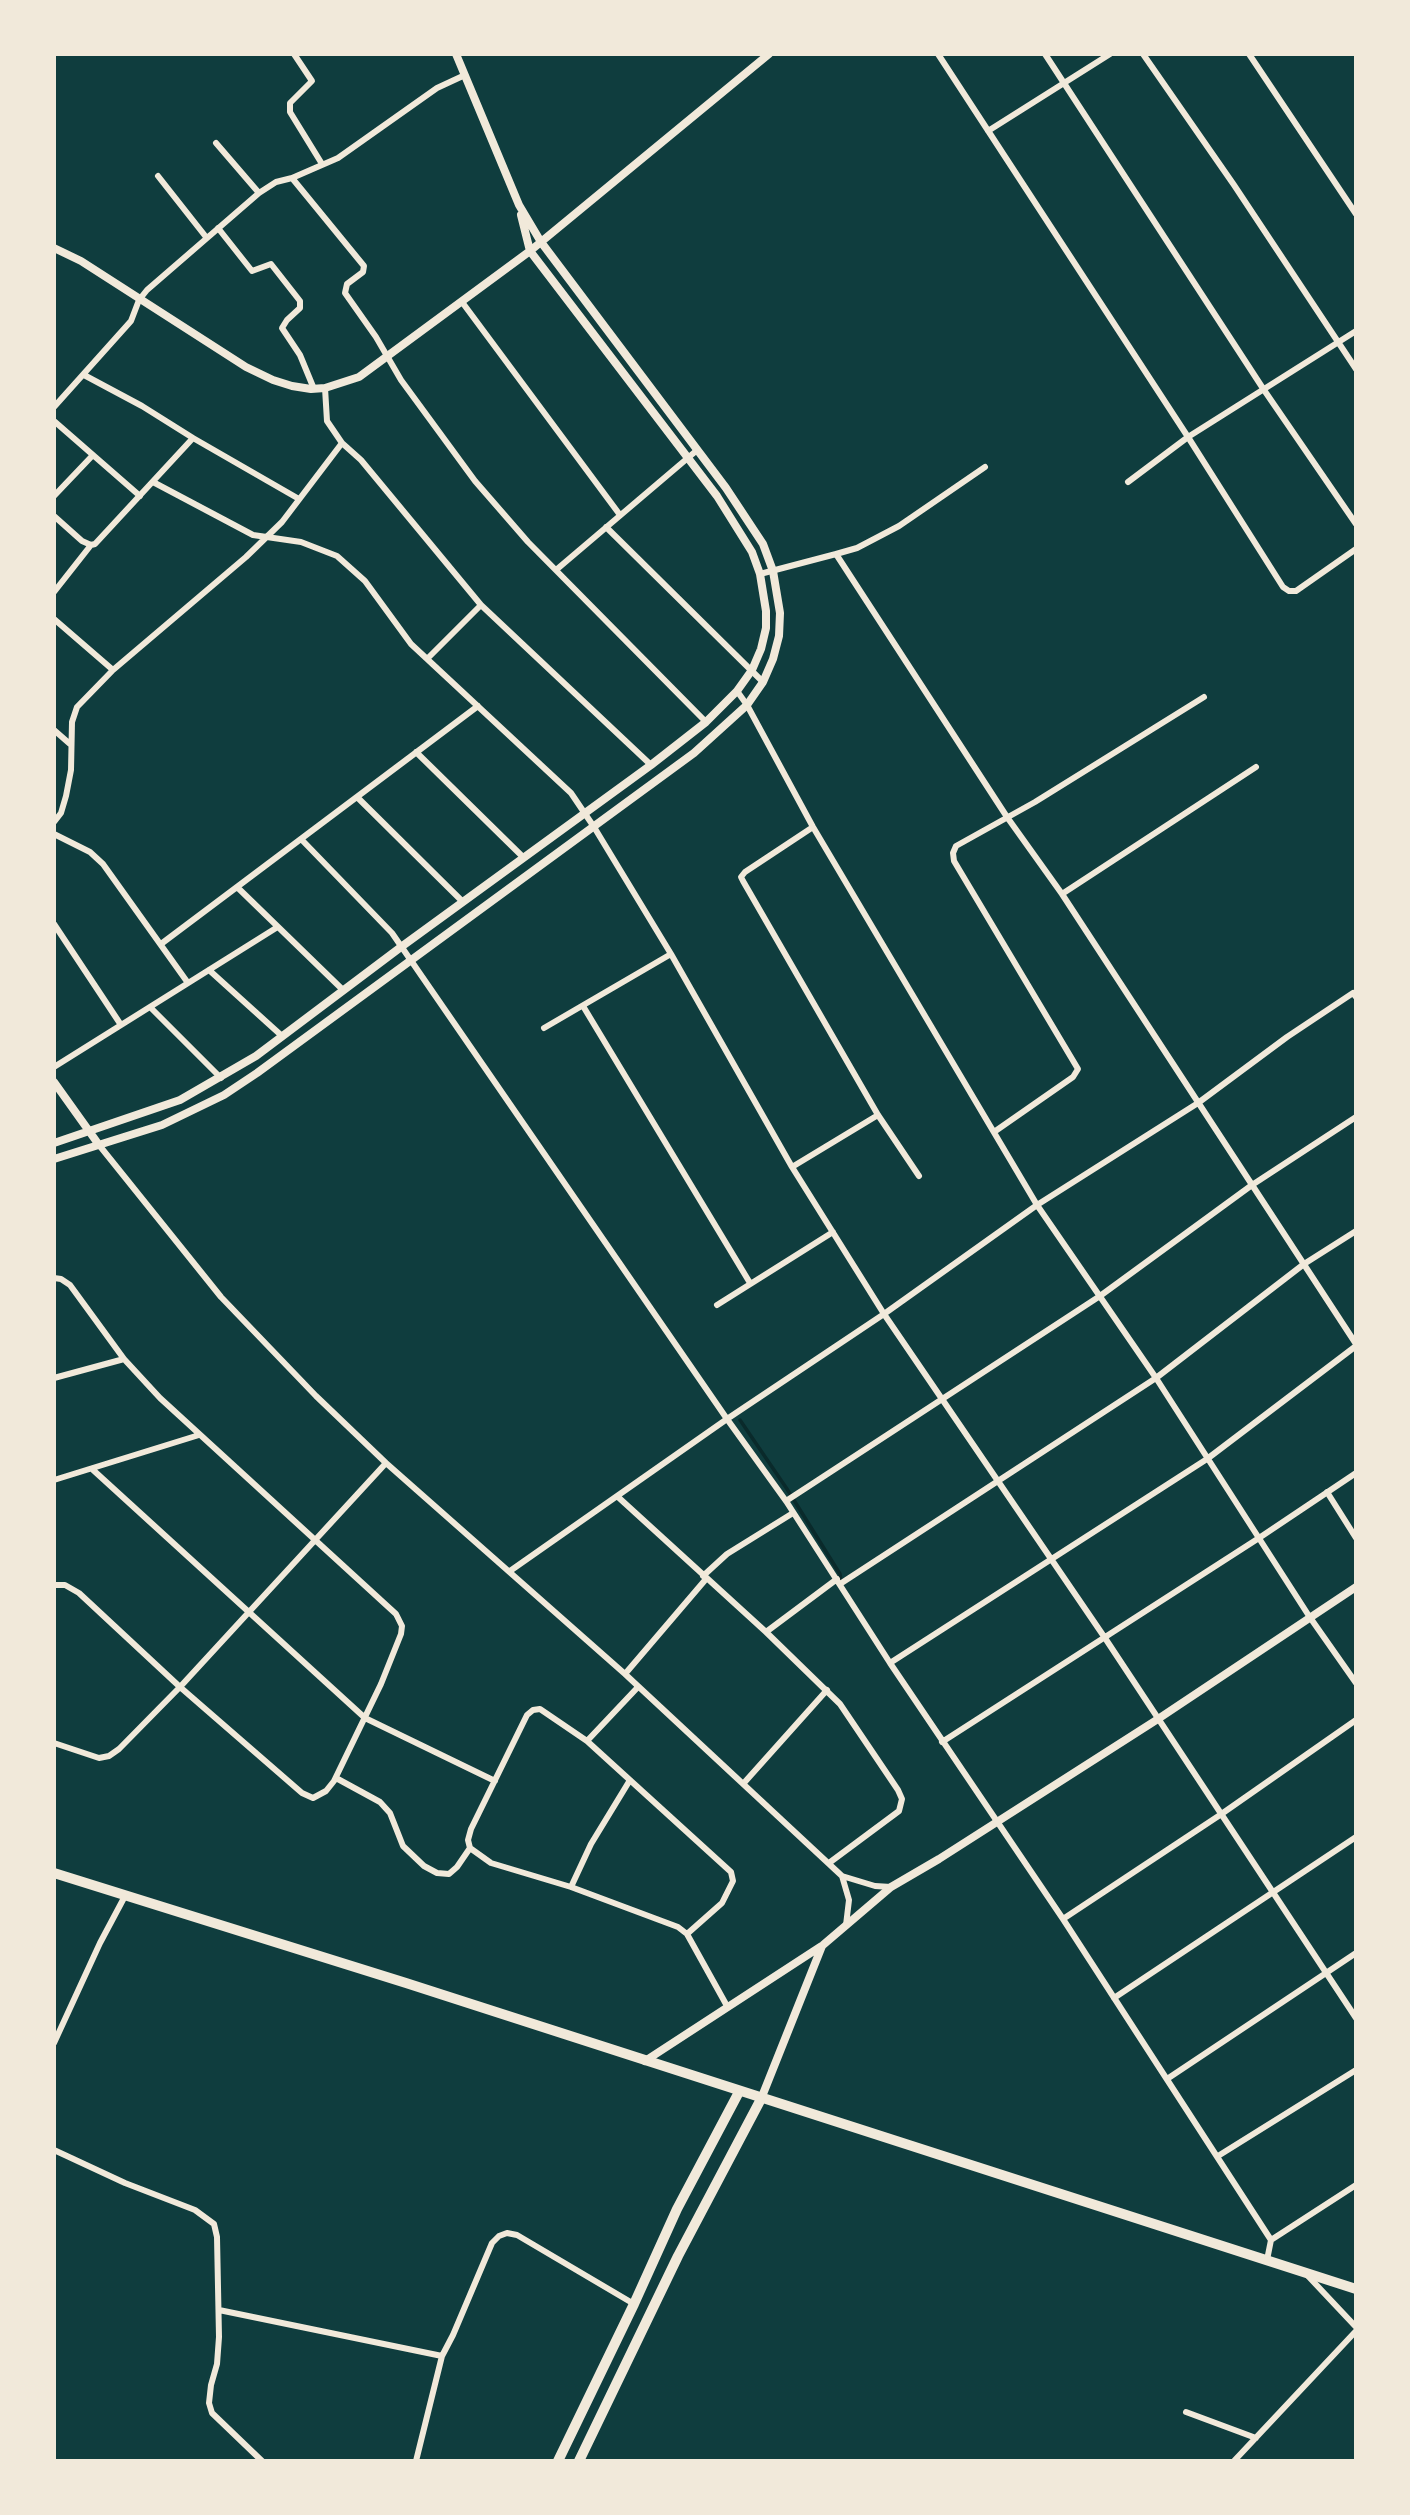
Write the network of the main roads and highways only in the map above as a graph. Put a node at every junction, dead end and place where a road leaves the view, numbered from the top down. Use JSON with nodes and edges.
{"nodes":[{"id":1,"x":54,"y":1873,"type":"edge"},
{"id":2,"x":739,"y":2092,"type":"junction"},
{"id":3,"x":761,"y":2099,"type":"junction"},
{"id":4,"x":1356,"y":2289,"type":"edge"},
{"id":5,"x":558,"y":2461,"type":"edge"},
{"id":6,"x":579,"y":2461,"type":"edge"}],
"edges":[{"from":1,"to":2,"type":"highway"},
{"from":2,"to":3,"type":"highway"},
{"from":2,"to":5,"type":"main road"},
{"from":3,"to":4,"type":"highway"},
{"from":3,"to":6,"type":"main road"}]}
